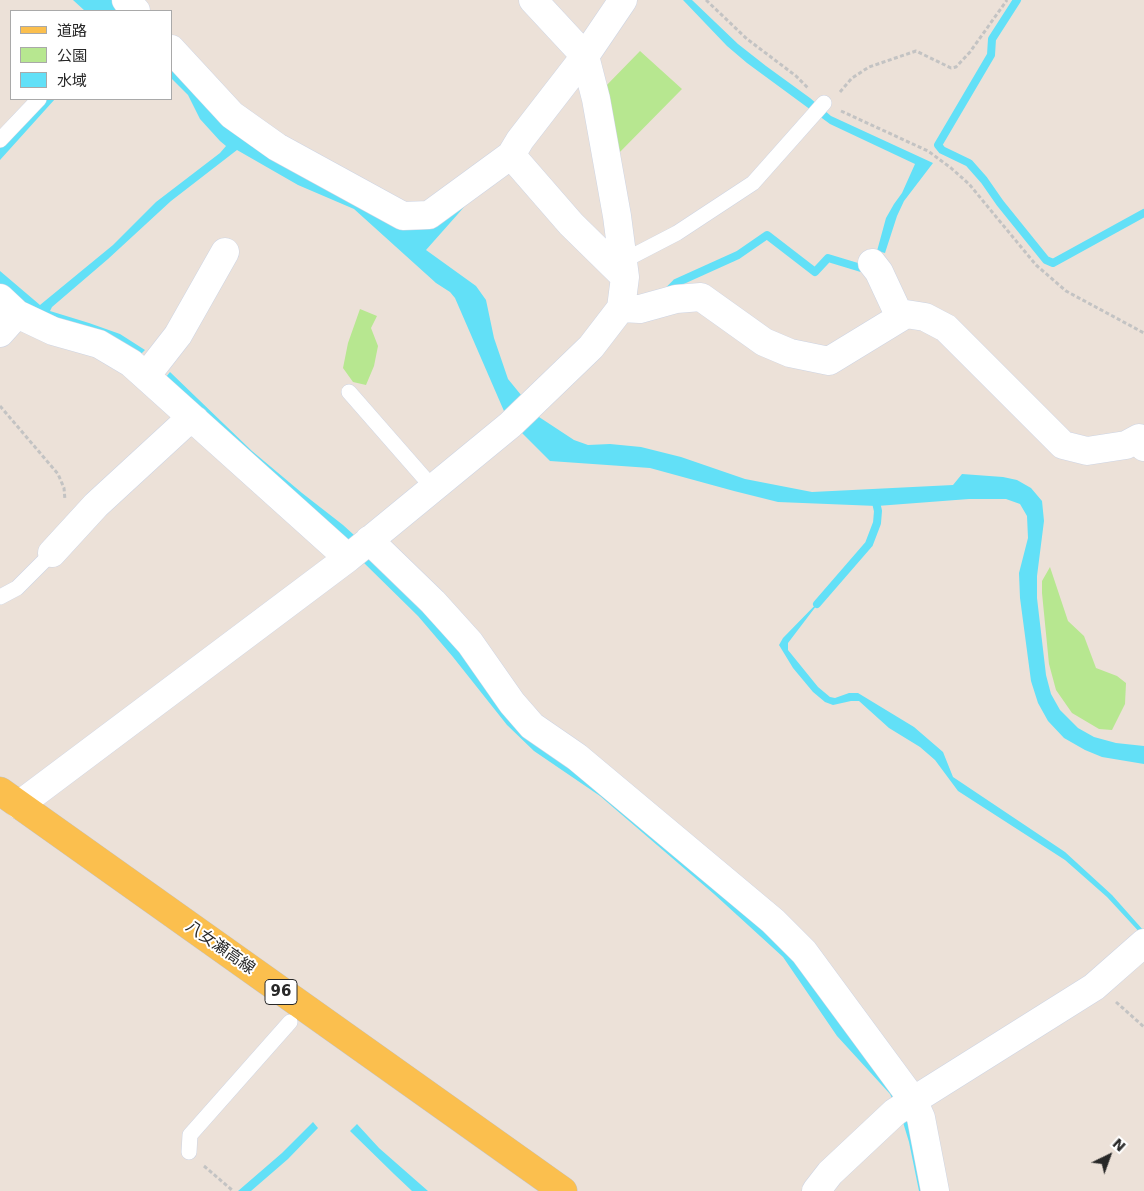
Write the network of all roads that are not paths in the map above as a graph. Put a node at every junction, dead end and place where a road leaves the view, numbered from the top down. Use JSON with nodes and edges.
{"nodes":[{"id":1,"x":126,"y":0,"type":"edge"},
{"id":2,"x":533,"y":0,"type":"edge"},
{"id":3,"x":623,"y":0,"type":"edge"},
{"id":4,"x":135,"y":10,"type":"edge"},
{"id":5,"x":172,"y":50,"type":"edge"},
{"id":6,"x":585,"y":56,"type":"junction"},
{"id":7,"x":38,"y":100,"type":"edge"},
{"id":8,"x":822,"y":107,"type":"road end"},
{"id":9,"x":0,"y":140,"type":"edge"},
{"id":10,"x":511,"y":155,"type":"junction"},
{"id":11,"x":225,"y":252,"type":"dead end"},
{"id":12,"x":872,"y":263,"type":"dead end"},
{"id":13,"x":624,"y":269,"type":"junction"},
{"id":14,"x":621,"y":308,"type":"junction"},
{"id":15,"x":6,"y":315,"type":"edge"},
{"id":16,"x":900,"y":317,"type":"junction"},
{"id":17,"x":146,"y":376,"type":"junction"},
{"id":18,"x":349,"y":392,"type":"dead end"},
{"id":19,"x":195,"y":420,"type":"junction"},
{"id":20,"x":1144,"y":446,"type":"edge"},
{"id":21,"x":433,"y":488,"type":"junction"},
{"id":22,"x":57,"y":548,"type":"joint"},
{"id":23,"x":359,"y":548,"type":"junction"},
{"id":24,"x":0,"y":597,"type":"edge"},
{"id":25,"x":8,"y":803,"type":"edge"},
{"id":26,"x":1144,"y":943,"type":"edge"},
{"id":27,"x":290,"y":1022,"type":"dead end"},
{"id":28,"x":906,"y":1105,"type":"junction"},
{"id":29,"x":189,"y":1152,"type":"road end"},
{"id":30,"x":563,"y":1191,"type":"edge"},
{"id":31,"x":816,"y":1191,"type":"edge"},
{"id":32,"x":935,"y":1191,"type":"edge"}],
"edges":[{"from":1,"to":4,"type":"street"},
{"from":2,"to":6,"type":"street"},
{"from":3,"to":6,"type":"street"},
{"from":5,"to":10,"type":"street"},
{"from":6,"to":10,"type":"street"},
{"from":6,"to":13,"type":"street"},
{"from":7,"to":9,"type":"lane"},
{"from":8,"to":13,"type":"lane"},
{"from":10,"to":13,"type":"street"},
{"from":11,"to":17,"type":"street"},
{"from":12,"to":16,"type":"street"},
{"from":13,"to":14,"type":"street"},
{"from":14,"to":16,"type":"street"},
{"from":14,"to":21,"type":"street"},
{"from":15,"to":17,"type":"street"},
{"from":16,"to":20,"type":"street"},
{"from":17,"to":19,"type":"street"},
{"from":18,"to":21,"type":"lane"},
{"from":19,"to":22,"type":"street"},
{"from":19,"to":23,"type":"street"},
{"from":21,"to":23,"type":"street"},
{"from":22,"to":24,"type":"lane"},
{"from":23,"to":25,"type":"street"},
{"from":23,"to":28,"type":"street"},
{"from":25,"to":30,"type":"main road","name":"八女瀬高線","number":"96"},
{"from":26,"to":28,"type":"street"},
{"from":27,"to":29,"type":"lane"},
{"from":28,"to":31,"type":"street"},
{"from":28,"to":32,"type":"street"}]}
